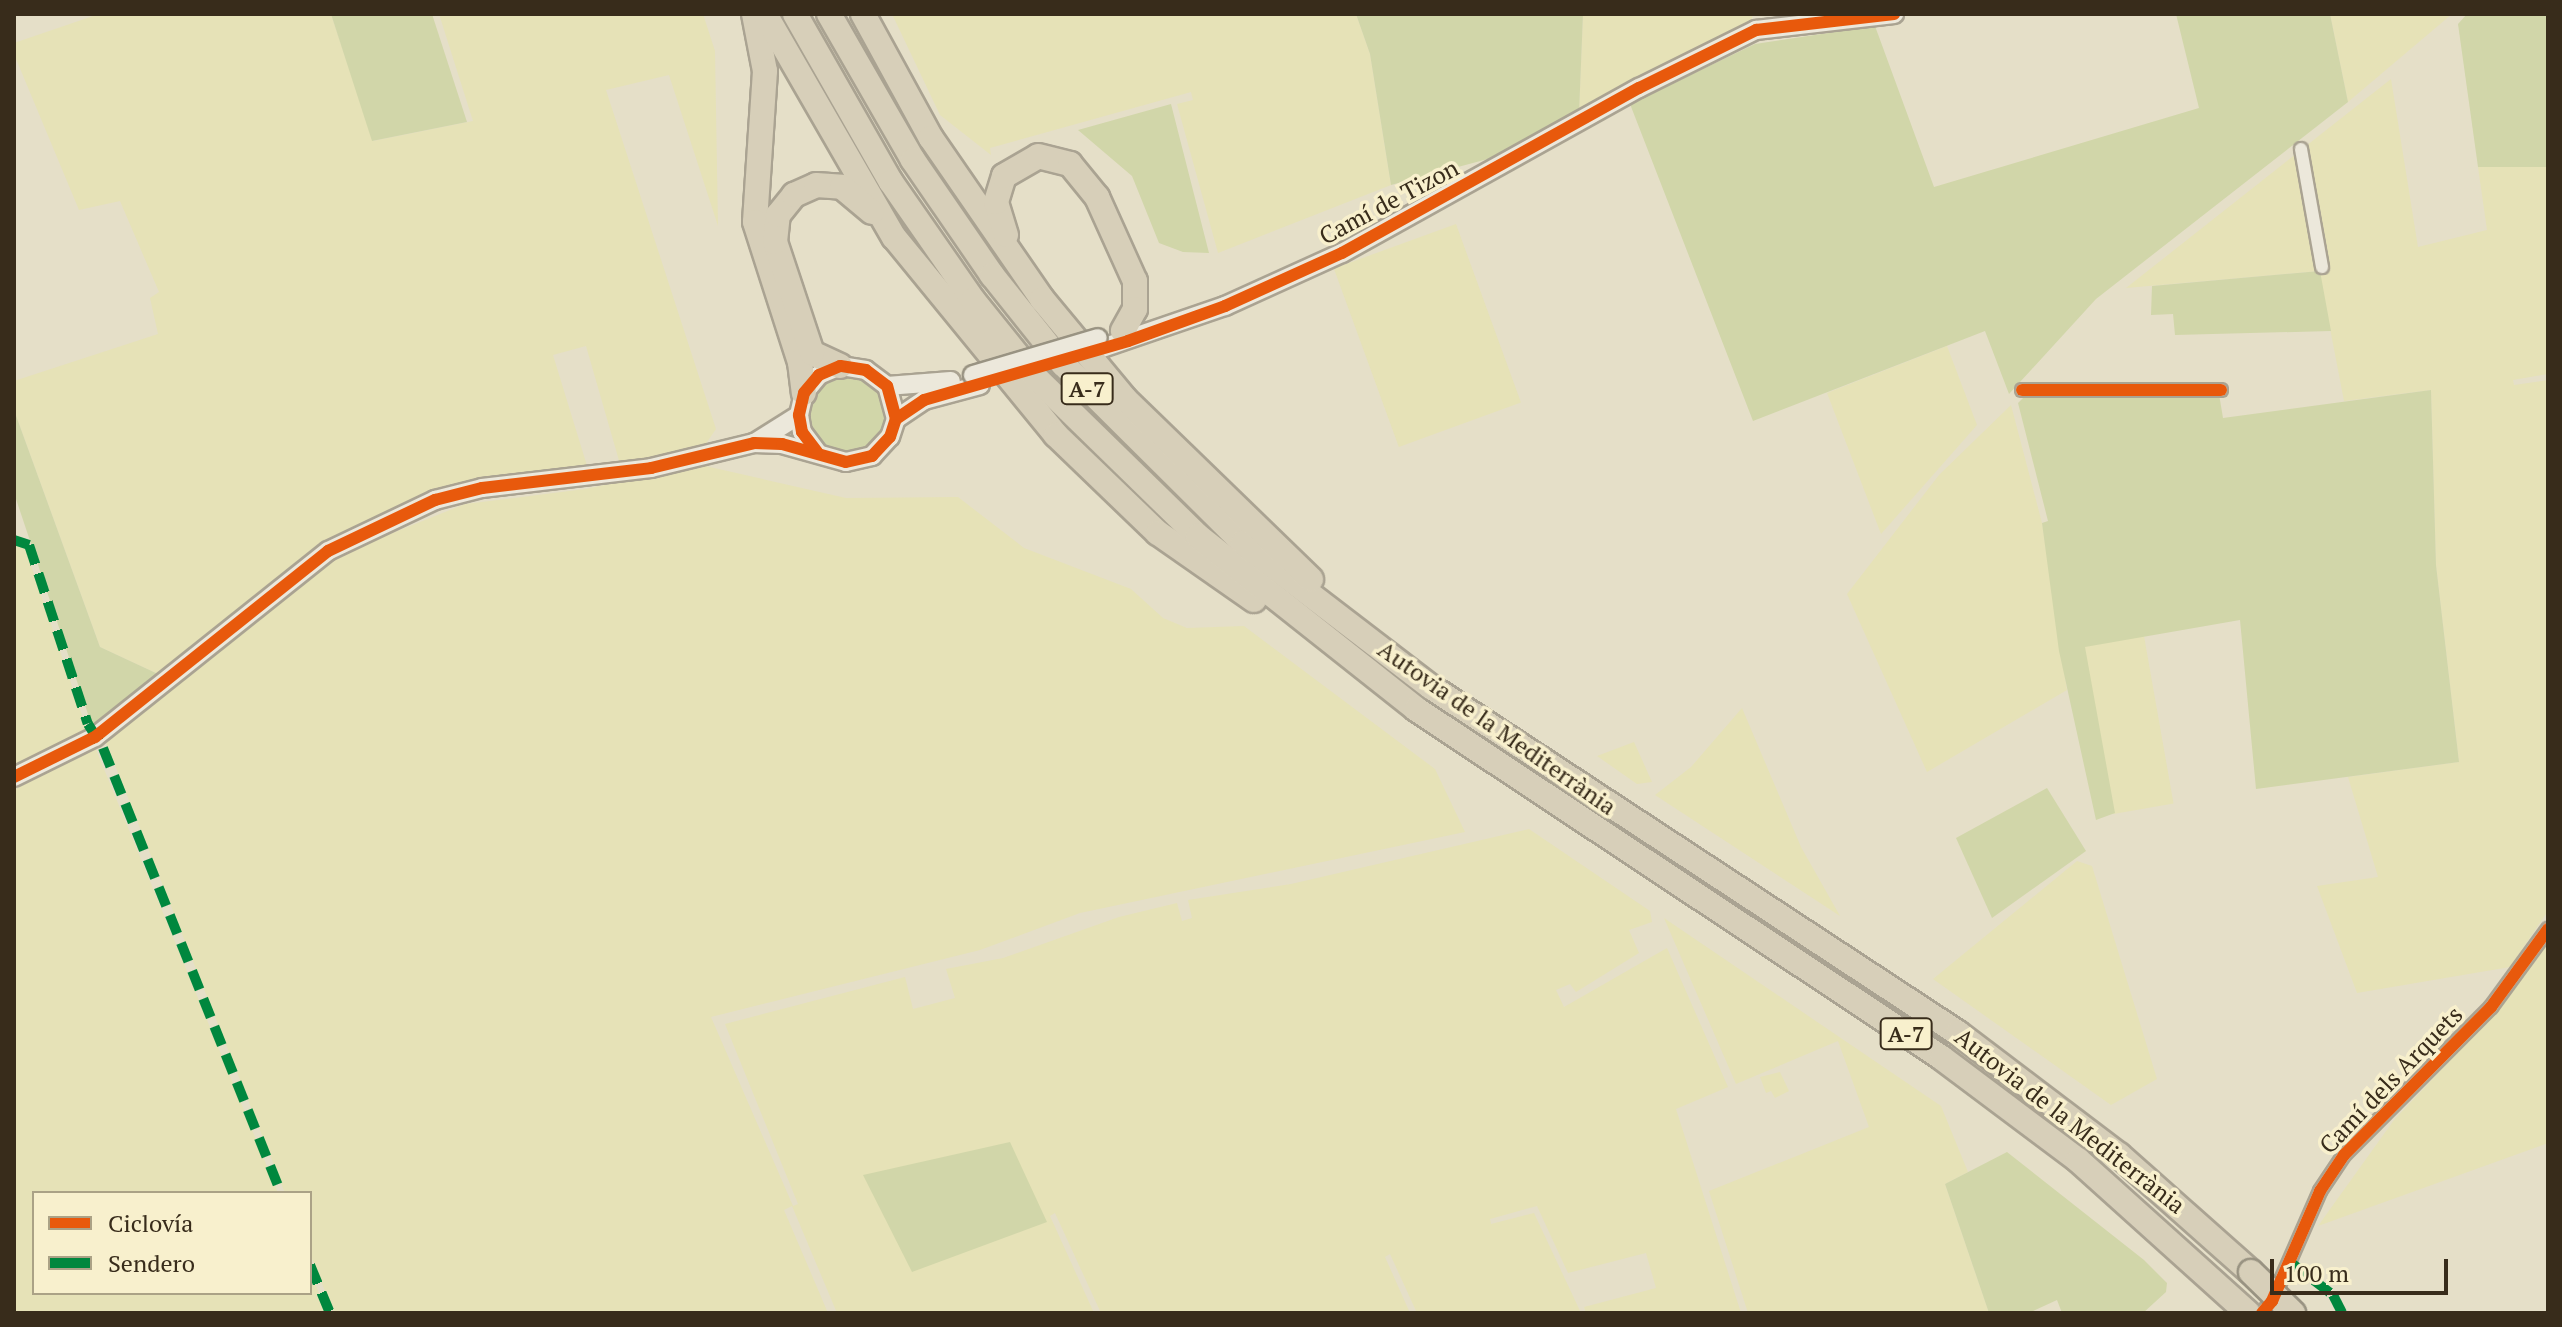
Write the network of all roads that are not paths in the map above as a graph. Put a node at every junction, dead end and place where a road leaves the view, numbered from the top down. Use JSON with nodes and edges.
{"nodes":[{"id":1,"x":754,"y":14,"type":"edge"},
{"id":2,"x":765,"y":14,"type":"edge"},
{"id":3,"x":795,"y":14,"type":"edge"},
{"id":4,"x":829,"y":14,"type":"edge"},
{"id":5,"x":863,"y":14,"type":"edge"},
{"id":6,"x":1894,"y":14,"type":"edge"},
{"id":7,"x":2301,"y":149,"type":"dead end"},
{"id":8,"x":1527,"y":153,"type":"junction"},
{"id":9,"x":894,"y":237,"type":"junction"},
{"id":10,"x":1016,"y":264,"type":"junction"},
{"id":11,"x":2322,"y":267,"type":"dead end"},
{"id":12,"x":1123,"y":331,"type":"junction"},
{"id":13,"x":1100,"y":343,"type":"junction"},
{"id":14,"x":840,"y":366,"type":"junction"},
{"id":15,"x":976,"y":380,"type":"junction"},
{"id":16,"x":887,"y":386,"type":"junction"},
{"id":17,"x":2022,"y":390,"type":"dead end"},
{"id":18,"x":2221,"y":390,"type":"dead end"},
{"id":19,"x":802,"y":404,"type":"junction"},
{"id":20,"x":896,"y":419,"type":"junction"},
{"id":21,"x":754,"y":443,"type":"junction"},
{"id":22,"x":817,"y":452,"type":"junction"},
{"id":23,"x":1339,"y":616,"type":"junction"},
{"id":24,"x":1378,"y":682,"type":"junction"},
{"id":25,"x":14,"y":777,"type":"edge"},
{"id":26,"x":2548,"y":929,"type":"edge"},
{"id":27,"x":2248,"y":1313,"type":"edge"},
{"id":28,"x":2262,"y":1313,"type":"edge"},
{"id":29,"x":2293,"y":1313,"type":"edge"}],
"edges":[{"from":1,"to":19,"type":"highway"},
{"from":2,"to":9,"type":"highway"},
{"from":3,"to":24,"type":"highway","name":"Autovia de la Mediterrània","number":"A-7"},
{"from":4,"to":23,"type":"highway","name":"Autovia de la Mediterrània","number":"A-7"},
{"from":5,"to":10,"type":"highway"},
{"from":6,"to":8,"type":"street","name":"Camí de Tizon"},
{"from":7,"to":11,"type":"street"},
{"from":8,"to":12,"type":"street","name":"Camí de Tizon"},
{"from":8,"to":13,"type":"street","name":"Camí de Tizon"},
{"from":9,"to":14,"type":"highway"},
{"from":9,"to":24,"type":"highway"},
{"from":10,"to":12,"type":"highway"},
{"from":10,"to":23,"type":"highway"},
{"from":12,"to":13,"type":"street","name":"Camí de Tizon"},
{"from":13,"to":15,"type":"street","name":"Camí de Tizon","bridge":true},
{"from":14,"to":16,"type":"street"},
{"from":14,"to":19,"type":"street"},
{"from":15,"to":16,"type":"street","name":"Camí de Tizon"},
{"from":15,"to":20,"type":"street","name":"Camí de Tizon"},
{"from":16,"to":20,"type":"street"},
{"from":17,"to":18,"type":"street"},
{"from":19,"to":21,"type":"street"},
{"from":19,"to":22,"type":"street"},
{"from":20,"to":22,"type":"street"},
{"from":21,"to":22,"type":"street"},
{"from":21,"to":25,"type":"street"},
{"from":23,"to":29,"type":"highway","name":"Autovia de la Mediterrània","number":"A-7","bridge":true},
{"from":24,"to":27,"type":"highway","name":"Autovia de la Mediterrània","number":"A-7"},
{"from":26,"to":28,"type":"street","name":"Camí dels Arquets"}]}
